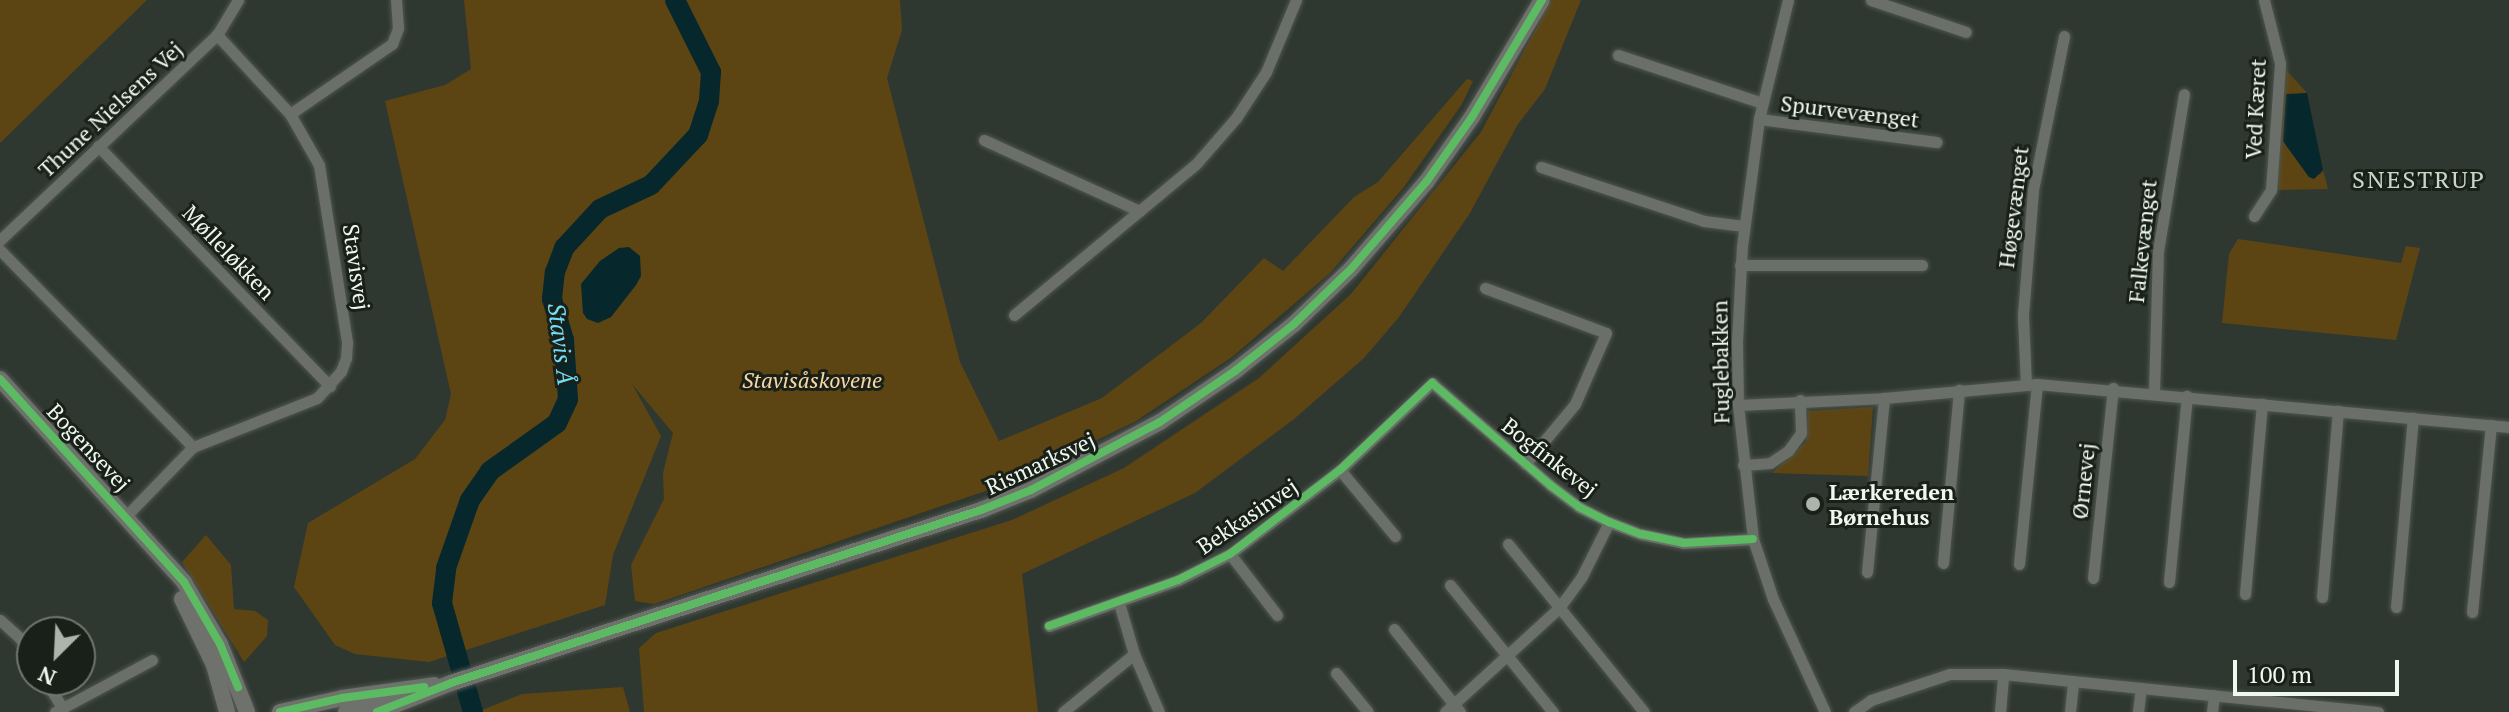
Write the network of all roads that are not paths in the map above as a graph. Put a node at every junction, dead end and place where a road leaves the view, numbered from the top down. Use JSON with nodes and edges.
{"nodes":[{"id":1,"x":238,"y":0,"type":"edge"},
{"id":2,"x":396,"y":0,"type":"edge"},
{"id":3,"x":1296,"y":0,"type":"edge"},
{"id":4,"x":1529,"y":0,"type":"edge"},
{"id":5,"x":1542,"y":0,"type":"edge"},
{"id":6,"x":1788,"y":0,"type":"edge"},
{"id":7,"x":1871,"y":0,"type":"edge"},
{"id":8,"x":2264,"y":0,"type":"edge"},
{"id":9,"x":1966,"y":32,"type":"dead end"},
{"id":10,"x":217,"y":35,"type":"junction"},
{"id":11,"x":2064,"y":36,"type":"dead end"},
{"id":12,"x":1618,"y":55,"type":"dead end"},
{"id":13,"x":1503,"y":60,"type":"junction"},
{"id":14,"x":2184,"y":94,"type":"dead end"},
{"id":15,"x":1762,"y":103,"type":"junction"},
{"id":16,"x":290,"y":114,"type":"junction"},
{"id":17,"x":1759,"y":119,"type":"junction"},
{"id":18,"x":984,"y":140,"type":"dead end"},
{"id":19,"x":1937,"y":142,"type":"dead end"},
{"id":20,"x":98,"y":146,"type":"junction"},
{"id":21,"x":1541,"y":167,"type":"dead end"},
{"id":22,"x":1140,"y":211,"type":"junction"},
{"id":23,"x":2254,"y":216,"type":"dead end"},
{"id":24,"x":1744,"y":226,"type":"junction"},
{"id":25,"x":0,"y":240,"type":"edge"},
{"id":26,"x":0,"y":250,"type":"edge"},
{"id":27,"x":1740,"y":265,"type":"junction"},
{"id":28,"x":1922,"y":265,"type":"dead end"},
{"id":29,"x":1485,"y":288,"type":"dead end"},
{"id":30,"x":1014,"y":315,"type":"dead end"},
{"id":31,"x":0,"y":379,"type":"edge"},
{"id":32,"x":1432,"y":383,"type":"joint"},
{"id":33,"x":2031,"y":384,"type":"junction"},
{"id":34,"x":330,"y":386,"type":"junction"},
{"id":35,"x":2113,"y":388,"type":"junction"},
{"id":36,"x":1959,"y":390,"type":"junction"},
{"id":37,"x":2154,"y":393,"type":"junction"},
{"id":38,"x":2187,"y":396,"type":"junction"},
{"id":39,"x":1884,"y":398,"type":"junction"},
{"id":40,"x":1800,"y":400,"type":"junction"},
{"id":41,"x":2262,"y":404,"type":"junction"},
{"id":42,"x":1738,"y":405,"type":"junction"},
{"id":43,"x":2338,"y":411,"type":"junction"},
{"id":44,"x":2413,"y":418,"type":"junction"},
{"id":45,"x":2491,"y":425,"type":"junction"},
{"id":46,"x":2509,"y":427,"type":"edge"},
{"id":47,"x":193,"y":447,"type":"junction"},
{"id":48,"x":1525,"y":464,"type":"junction"},
{"id":49,"x":1743,"y":465,"type":"junction"},
{"id":50,"x":1340,"y":470,"type":"junction"},
{"id":51,"x":127,"y":515,"type":"junction"},
{"id":52,"x":1609,"y":522,"type":"junction"},
{"id":53,"x":1395,"y":536,"type":"dead end"},
{"id":54,"x":1753,"y":539,"type":"junction"},
{"id":55,"x":149,"y":542,"type":"junction"},
{"id":56,"x":1508,"y":544,"type":"dead end"},
{"id":57,"x":1230,"y":554,"type":"junction"},
{"id":58,"x":1943,"y":563,"type":"dead end"},
{"id":59,"x":2019,"y":564,"type":"dead end"},
{"id":60,"x":1867,"y":572,"type":"dead end"},
{"id":61,"x":2093,"y":578,"type":"dead end"},
{"id":62,"x":2169,"y":582,"type":"dead end"},
{"id":63,"x":1450,"y":585,"type":"dead end"},
{"id":64,"x":2245,"y":594,"type":"dead end"},
{"id":65,"x":2322,"y":597,"type":"dead end"},
{"id":66,"x":1119,"y":603,"type":"junction"},
{"id":67,"x":186,"y":605,"type":"junction"},
{"id":68,"x":2396,"y":607,"type":"dead end"},
{"id":69,"x":1559,"y":608,"type":"junction"},
{"id":70,"x":2472,"y":612,"type":"dead end"},
{"id":71,"x":1277,"y":615,"type":"dead end"},
{"id":72,"x":0,"y":620,"type":"edge"},
{"id":73,"x":1049,"y":626,"type":"dead end"},
{"id":74,"x":1394,"y":629,"type":"dead end"},
{"id":75,"x":16,"y":634,"type":"edge"},
{"id":76,"x":1134,"y":654,"type":"junction"},
{"id":77,"x":1507,"y":655,"type":"junction"},
{"id":78,"x":152,"y":660,"type":"dead end"},
{"id":79,"x":1336,"y":673,"type":"dead end"},
{"id":80,"x":2003,"y":674,"type":"junction"},
{"id":81,"x":2073,"y":681,"type":"junction"},
{"id":82,"x":451,"y":683,"type":"junction"},
{"id":83,"x":2141,"y":688,"type":"junction"},
{"id":84,"x":2214,"y":695,"type":"junction"},
{"id":85,"x":2284,"y":707,"type":"edge"},
{"id":86,"x":1453,"y":709,"type":"edge"},
{"id":87,"x":59,"y":710,"type":"edge"},
{"id":88,"x":2355,"y":711,"type":"edge"},
{"id":89,"x":217,"y":712,"type":"edge"},
{"id":90,"x":227,"y":712,"type":"edge"},
{"id":91,"x":240,"y":712,"type":"edge"},
{"id":92,"x":247,"y":712,"type":"edge"},
{"id":93,"x":280,"y":712,"type":"edge"},
{"id":94,"x":321,"y":712,"type":"edge"},
{"id":95,"x":346,"y":712,"type":"edge"},
{"id":96,"x":377,"y":712,"type":"edge"},
{"id":97,"x":1063,"y":712,"type":"edge"},
{"id":98,"x":1159,"y":712,"type":"edge"},
{"id":99,"x":1368,"y":712,"type":"edge"},
{"id":100,"x":1553,"y":712,"type":"edge"},
{"id":101,"x":1644,"y":712,"type":"edge"},
{"id":102,"x":1825,"y":712,"type":"edge"},
{"id":103,"x":1854,"y":712,"type":"edge"},
{"id":104,"x":2000,"y":712,"type":"edge"},
{"id":105,"x":2070,"y":712,"type":"edge"},
{"id":106,"x":2138,"y":712,"type":"edge"},
{"id":107,"x":2212,"y":712,"type":"edge"},
{"id":108,"x":2378,"y":712,"type":"edge"}],
"edges":[{"from":1,"to":10,"type":"street","name":"Thune Nielsens Vej"},
{"from":2,"to":16,"type":"street"},
{"from":3,"to":22,"type":"street"},
{"from":4,"to":13,"type":"main road","name":"Rismarksvej"},
{"from":5,"to":13,"type":"main road","name":"Rismarksvej"},
{"from":6,"to":15,"type":"street","name":"Fuglebakken"},
{"from":7,"to":9,"type":"street"},
{"from":8,"to":23,"type":"street","name":"Ved Kæret"},
{"from":10,"to":16,"type":"street","name":"Stavisvej"},
{"from":10,"to":20,"type":"street","name":"Thune Nielsens Vej"},
{"from":11,"to":33,"type":"street","name":"Høgevænget"},
{"from":12,"to":15,"type":"street"},
{"from":13,"to":82,"type":"main road","name":"Rismarksvej"},
{"from":14,"to":37,"type":"street","name":"Falkevænget"},
{"from":15,"to":17,"type":"street","name":"Fuglebakken"},
{"from":16,"to":34,"type":"street","name":"Stavisvej"},
{"from":17,"to":19,"type":"street","name":"Spurvevænget"},
{"from":17,"to":24,"type":"street","name":"Fuglebakken"},
{"from":18,"to":22,"type":"street"},
{"from":20,"to":25,"type":"street","name":"Thune Nielsens Vej"},
{"from":20,"to":34,"type":"street","name":"Mølleløkken"},
{"from":21,"to":24,"type":"street"},
{"from":22,"to":30,"type":"street"},
{"from":24,"to":27,"type":"street","name":"Fuglebakken"},
{"from":26,"to":47,"type":"street"},
{"from":27,"to":28,"type":"street"},
{"from":27,"to":42,"type":"street","name":"Fuglebakken"},
{"from":29,"to":48,"type":"street"},
{"from":31,"to":51,"type":"main road","name":"Bogensevej"},
{"from":32,"to":48,"type":"street","name":"Bogfinkevej"},
{"from":32,"to":50,"type":"street","name":"Bekkasinvej"},
{"from":33,"to":35,"type":"street"},
{"from":33,"to":36,"type":"street"},
{"from":33,"to":59,"type":"street"},
{"from":34,"to":47,"type":"street"},
{"from":35,"to":37,"type":"street"},
{"from":35,"to":61,"type":"street","name":"Ørnevej"},
{"from":36,"to":39,"type":"street"},
{"from":36,"to":58,"type":"street"},
{"from":37,"to":38,"type":"street"},
{"from":38,"to":41,"type":"street"},
{"from":38,"to":62,"type":"street"},
{"from":39,"to":40,"type":"street"},
{"from":39,"to":60,"type":"street"},
{"from":40,"to":42,"type":"street"},
{"from":40,"to":49,"type":"street"},
{"from":41,"to":43,"type":"street"},
{"from":41,"to":64,"type":"street"},
{"from":42,"to":49,"type":"street","name":"Fuglebakken"},
{"from":43,"to":44,"type":"street"},
{"from":43,"to":65,"type":"street"},
{"from":44,"to":45,"type":"street"},
{"from":44,"to":68,"type":"street"},
{"from":45,"to":46,"type":"street"},
{"from":45,"to":70,"type":"street"},
{"from":47,"to":51,"type":"street"},
{"from":48,"to":52,"type":"street","name":"Bogfinkevej"},
{"from":49,"to":54,"type":"street","name":"Fuglebakken"},
{"from":50,"to":53,"type":"street"},
{"from":50,"to":57,"type":"street","name":"Bekkasinvej"},
{"from":51,"to":55,"type":"main road","name":"Bogensevej"},
{"from":52,"to":54,"type":"street","name":"Bogfinkevej"},
{"from":52,"to":69,"type":"street"},
{"from":54,"to":102,"type":"street","name":"Fuglebakken"},
{"from":55,"to":67,"type":"main road","name":"Bogensevej"},
{"from":55,"to":92,"type":"main road","name":"Bogensevej"},
{"from":56,"to":69,"type":"street"},
{"from":57,"to":66,"type":"street","name":"Bekkasinvej"},
{"from":57,"to":71,"type":"street","name":"Bekkasinvej"},
{"from":63,"to":77,"type":"street"},
{"from":66,"to":73,"type":"street","name":"Bekkasinvej"},
{"from":66,"to":76,"type":"street"},
{"from":67,"to":89,"type":"main road"},
{"from":67,"to":90,"type":"main road","name":"Bogensevej"},
{"from":67,"to":91,"type":"main road"},
{"from":69,"to":77,"type":"street"},
{"from":69,"to":101,"type":"street"},
{"from":72,"to":75,"type":"street"},
{"from":74,"to":86,"type":"street"},
{"from":76,"to":97,"type":"street"},
{"from":76,"to":98,"type":"street"},
{"from":77,"to":86,"type":"street"},
{"from":77,"to":100,"type":"street"},
{"from":78,"to":87,"type":"street"},
{"from":79,"to":99,"type":"street"},
{"from":80,"to":81,"type":"street"},
{"from":80,"to":103,"type":"street"},
{"from":80,"to":104,"type":"street"},
{"from":81,"to":83,"type":"street"},
{"from":81,"to":105,"type":"street"},
{"from":82,"to":93,"type":"main road"},
{"from":82,"to":94,"type":"main road","name":"Rismarksvej"},
{"from":82,"to":95,"type":"main road"},
{"from":82,"to":96,"type":"main road","name":"Rismarksvej"},
{"from":83,"to":84,"type":"street"},
{"from":83,"to":106,"type":"street"},
{"from":84,"to":85,"type":"street"},
{"from":84,"to":107,"type":"street"},
{"from":85,"to":88,"type":"street"},
{"from":88,"to":108,"type":"street"}]}
